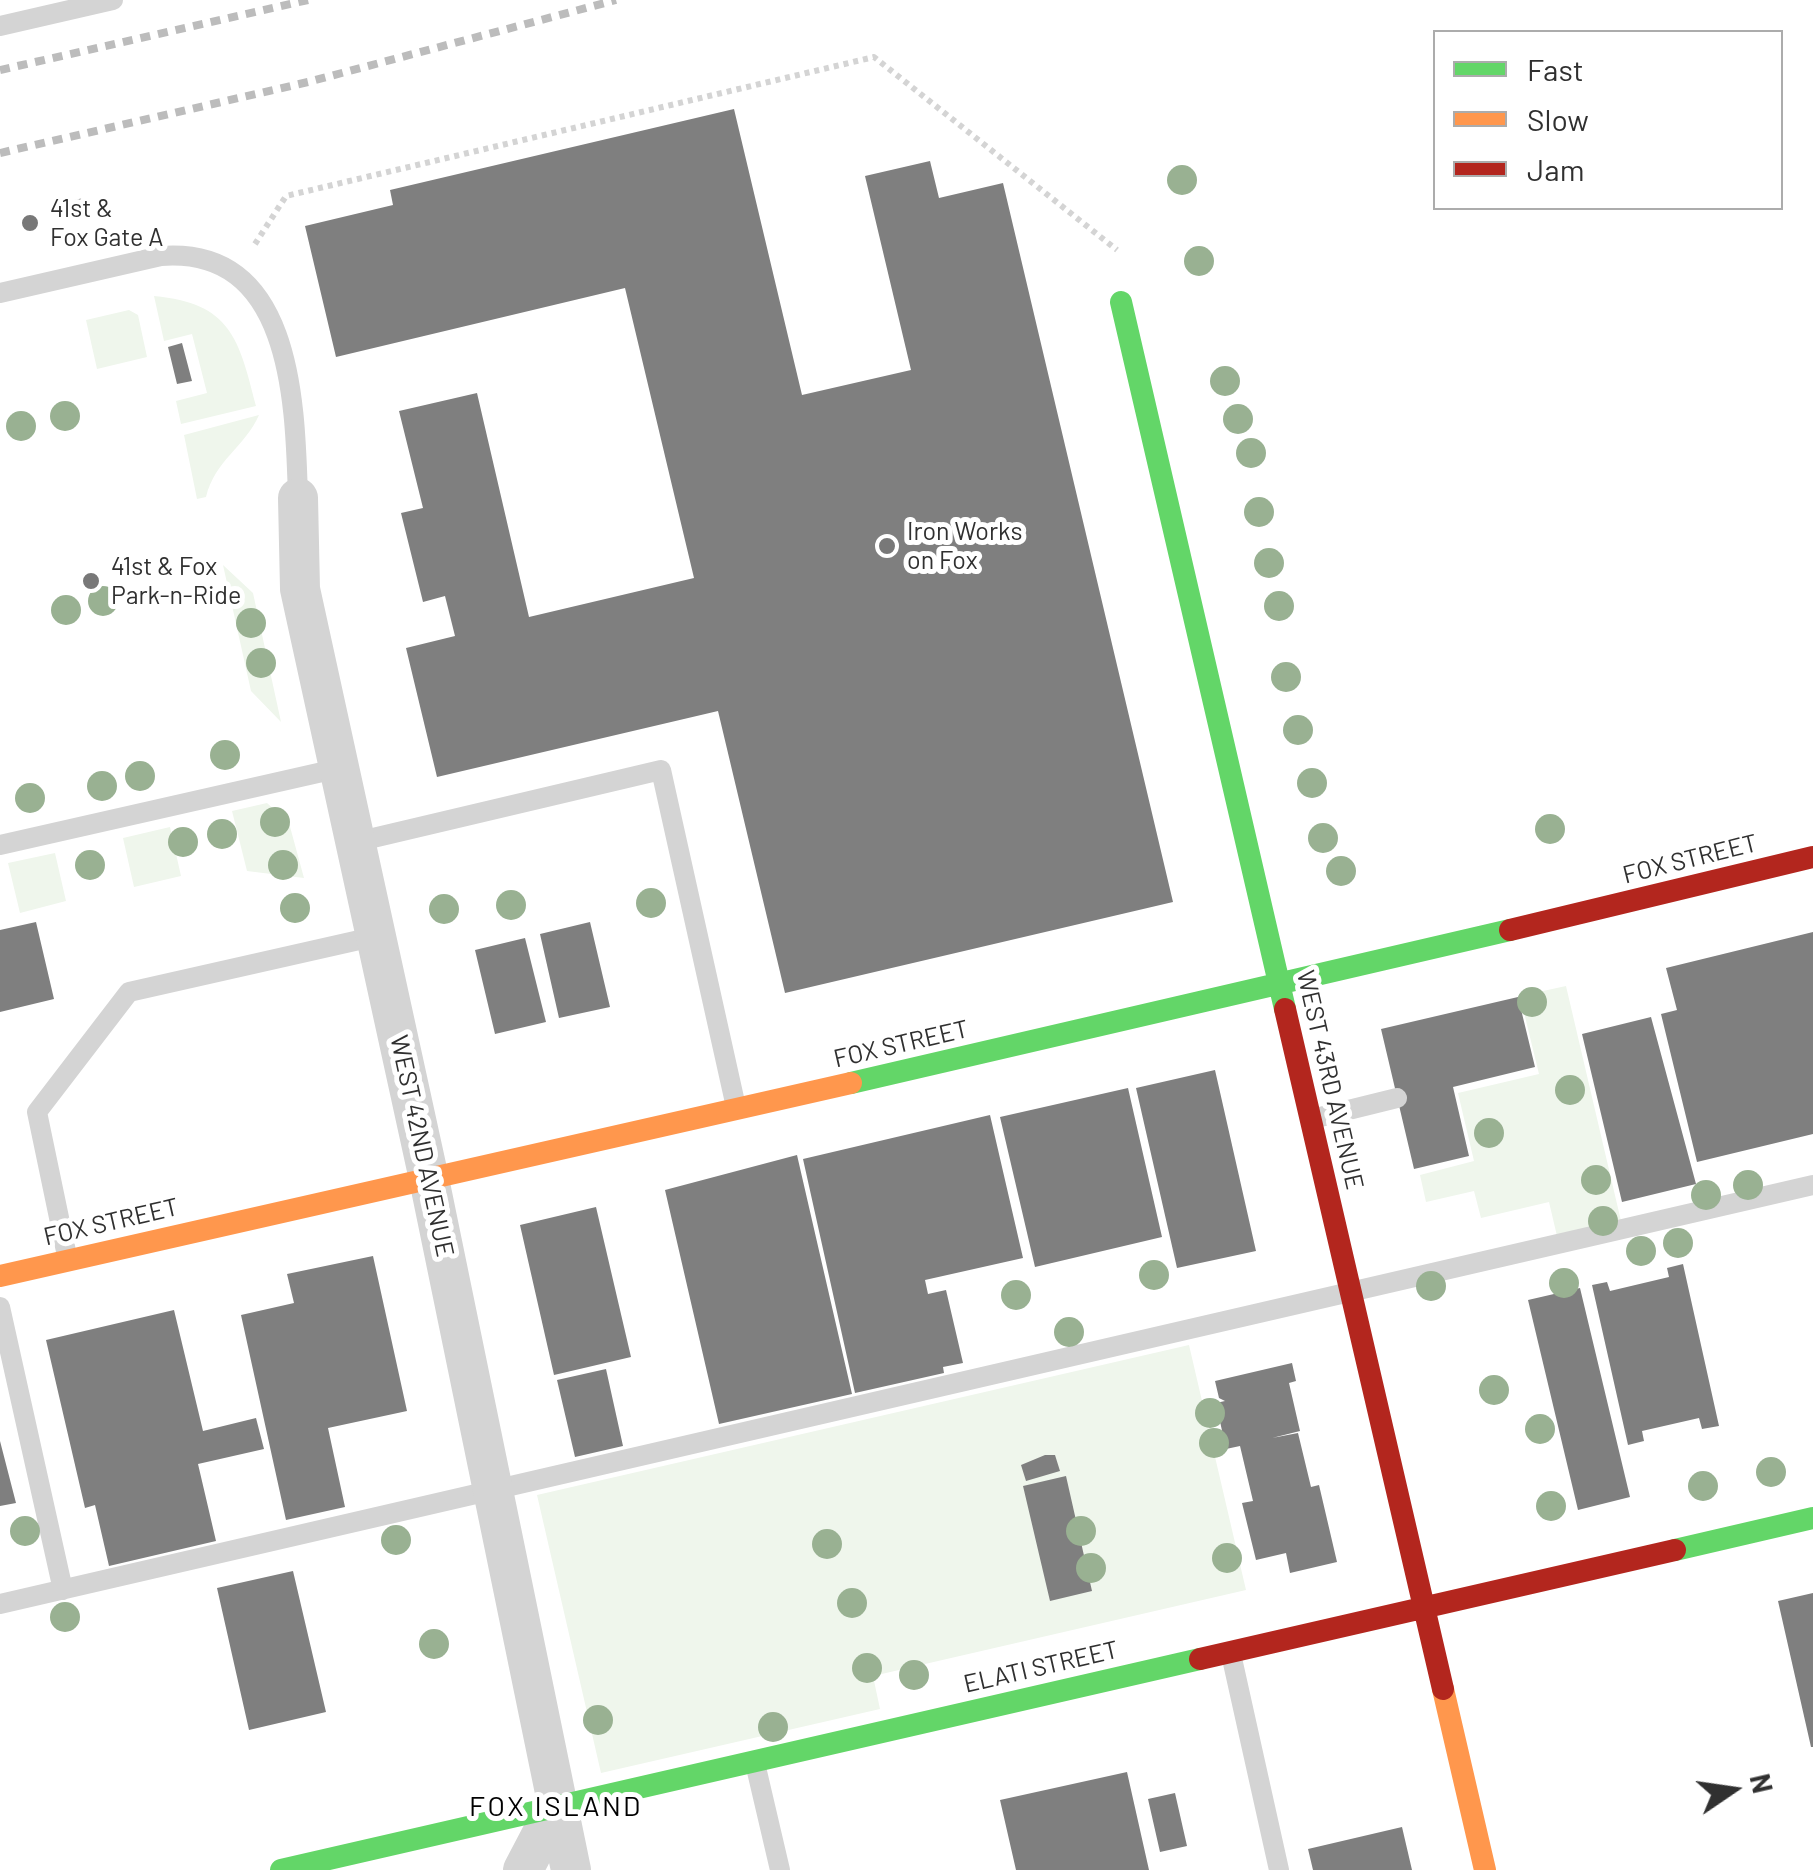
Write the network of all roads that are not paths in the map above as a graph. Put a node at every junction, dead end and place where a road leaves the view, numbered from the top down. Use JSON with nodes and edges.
{"nodes":[{"id":1,"x":113,"y":0,"type":"edge"},
{"id":2,"x":0,"y":26,"type":"edge"},
{"id":3,"x":0,"y":293,"type":"edge"},
{"id":4,"x":1121,"y":302,"type":"dead end"},
{"id":5,"x":298,"y":498,"type":"joint"},
{"id":6,"x":340,"y":768,"type":"junction"},
{"id":7,"x":356,"y":842,"type":"junction"},
{"id":8,"x":0,"y":846,"type":"edge"},
{"id":9,"x":1813,"y":858,"type":"edge"},
{"id":10,"x":377,"y":936,"type":"junction"},
{"id":11,"x":1280,"y":986,"type":"junction"},
{"id":12,"x":1398,"y":1098,"type":"dead end"},
{"id":13,"x":737,"y":1109,"type":"junction"},
{"id":14,"x":1310,"y":1119,"type":"junction"},
{"id":15,"x":429,"y":1178,"type":"junction"},
{"id":16,"x":1813,"y":1185,"type":"edge"},
{"id":17,"x":68,"y":1260,"type":"junction"},
{"id":18,"x":0,"y":1276,"type":"edge"},
{"id":19,"x":1350,"y":1292,"type":"junction"},
{"id":20,"x":0,"y":1307,"type":"edge"},
{"id":21,"x":492,"y":1491,"type":"junction"},
{"id":22,"x":1813,"y":1518,"type":"edge"},
{"id":23,"x":64,"y":1590,"type":"junction"},
{"id":24,"x":0,"y":1604,"type":"edge"},
{"id":25,"x":1424,"y":1607,"type":"junction"},
{"id":26,"x":1230,"y":1652,"type":"junction"},
{"id":27,"x":754,"y":1761,"type":"junction"},
{"id":28,"x":556,"y":1807,"type":"junction"},
{"id":29,"x":281,"y":1870,"type":"edge"},
{"id":30,"x":523,"y":1870,"type":"edge"},
{"id":31,"x":571,"y":1870,"type":"edge"},
{"id":32,"x":780,"y":1870,"type":"edge"},
{"id":33,"x":1279,"y":1870,"type":"edge"},
{"id":34,"x":1485,"y":1870,"type":"edge"}],
"edges":[{"from":1,"to":2,"type":"lane"},
{"from":3,"to":5,"type":"lane","name":"WEST 42ND AVENUE"},
{"from":4,"to":11,"type":"street","name":"WEST 43RD AVENUE"},
{"from":5,"to":6,"type":"street","name":"WEST 42ND AVENUE"},
{"from":6,"to":7,"type":"street","name":"WEST 42ND AVENUE"},
{"from":6,"to":8,"type":"lane"},
{"from":7,"to":10,"type":"street","name":"WEST 42ND AVENUE"},
{"from":7,"to":13,"type":"lane"},
{"from":9,"to":11,"type":"street","name":"FOX STREET"},
{"from":10,"to":15,"type":"street","name":"WEST 42ND AVENUE"},
{"from":10,"to":17,"type":"lane"},
{"from":11,"to":13,"type":"street","name":"FOX STREET"},
{"from":11,"to":14,"type":"street","name":"WEST 43RD AVENUE"},
{"from":12,"to":14,"type":"lane"},
{"from":13,"to":15,"type":"street","name":"FOX STREET"},
{"from":14,"to":19,"type":"street","name":"WEST 43RD AVENUE"},
{"from":15,"to":17,"type":"street","name":"FOX STREET"},
{"from":15,"to":21,"type":"street","name":"WEST 42ND AVENUE"},
{"from":16,"to":19,"type":"lane"},
{"from":17,"to":18,"type":"street","name":"FOX STREET"},
{"from":19,"to":21,"type":"lane"},
{"from":19,"to":25,"type":"street","name":"WEST 43RD AVENUE"},
{"from":20,"to":23,"type":"lane"},
{"from":21,"to":23,"type":"lane"},
{"from":21,"to":28,"type":"street","name":"WEST 42ND AVENUE"},
{"from":22,"to":25,"type":"street","name":"ELATI STREET"},
{"from":23,"to":24,"type":"lane"},
{"from":25,"to":26,"type":"street","name":"ELATI STREET"},
{"from":25,"to":34,"type":"street","name":"WEST 43RD AVENUE"},
{"from":26,"to":27,"type":"street","name":"ELATI STREET"},
{"from":26,"to":33,"type":"lane"},
{"from":27,"to":28,"type":"street","name":"ELATI STREET"},
{"from":27,"to":32,"type":"lane"},
{"from":28,"to":29,"type":"street","name":"ELATI STREET"},
{"from":28,"to":30,"type":"street"},
{"from":28,"to":31,"type":"street","name":"WEST 42ND AVENUE"}]}
